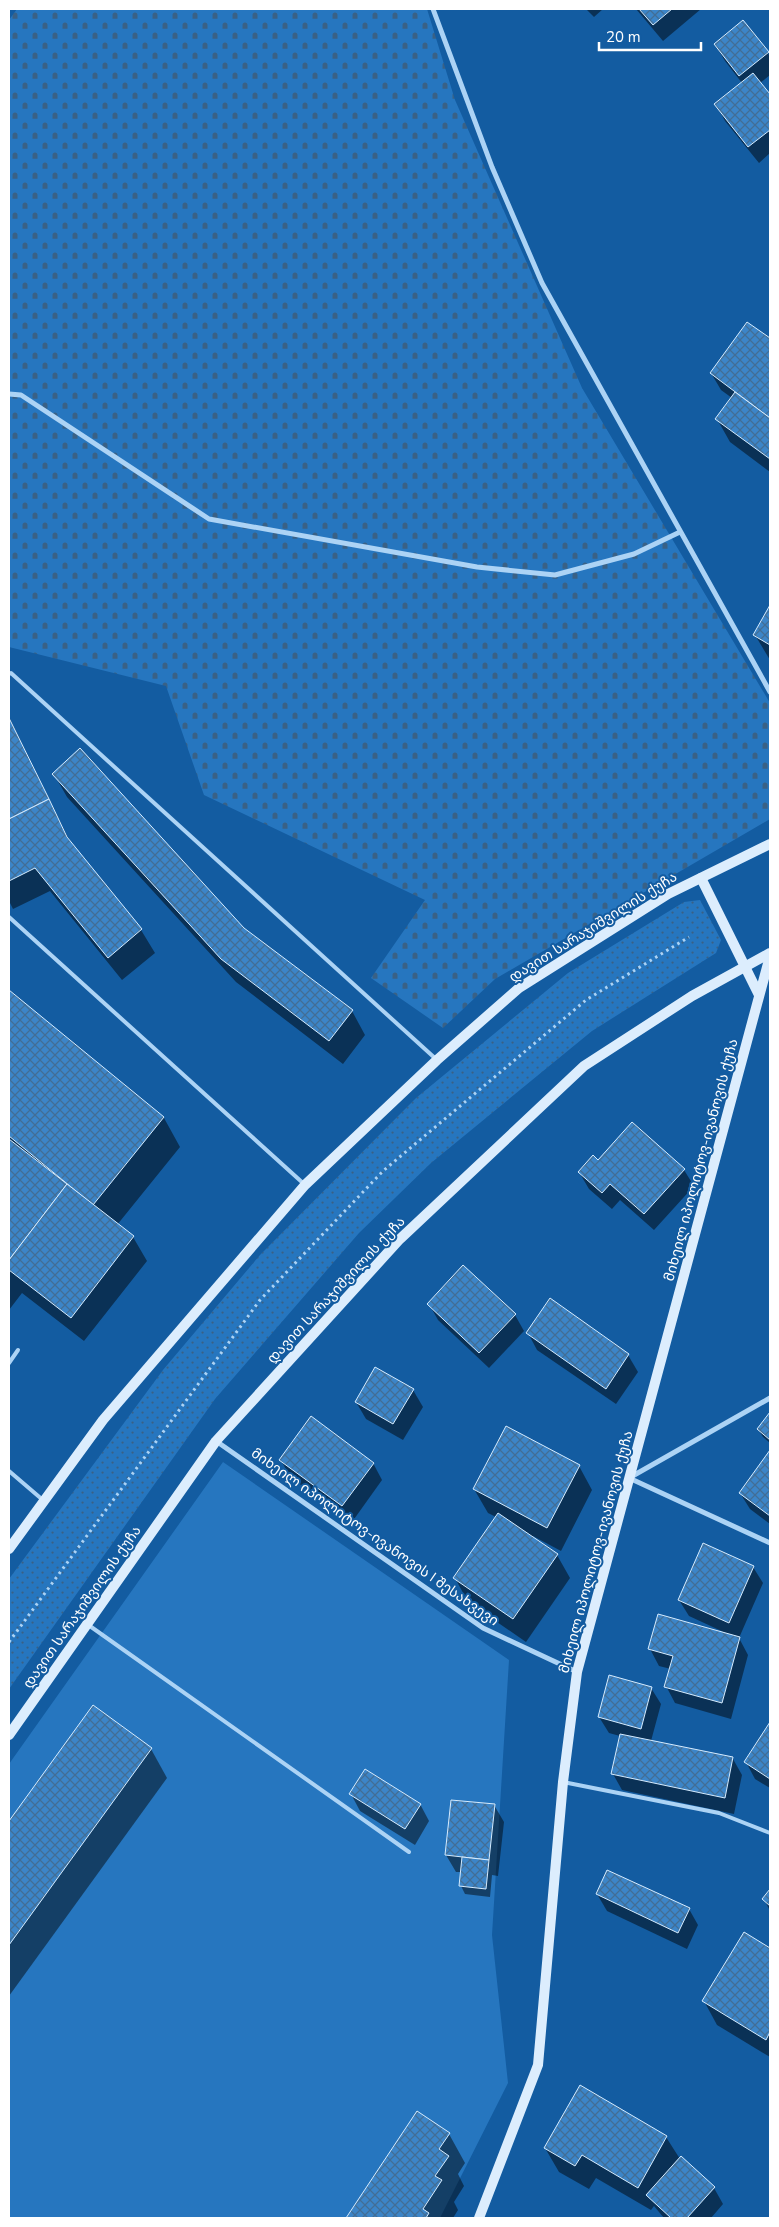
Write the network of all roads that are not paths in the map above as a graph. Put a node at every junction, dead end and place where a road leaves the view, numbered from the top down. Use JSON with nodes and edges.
{"nodes":[{"id":1,"x":433,"y":9,"type":"edge"},
{"id":2,"x":9,"y":394,"type":"edge"},
{"id":3,"x":680,"y":532,"type":"junction"},
{"id":4,"x":9,"y":674,"type":"edge"},
{"id":5,"x":770,"y":692,"type":"edge"},
{"id":6,"x":770,"y":844,"type":"edge"},
{"id":7,"x":701,"y":878,"type":"junction"},
{"id":8,"x":9,"y":917,"type":"edge"},
{"id":9,"x":770,"y":954,"type":"edge"},
{"id":10,"x":746,"y":967,"type":"junction"},
{"id":11,"x":759,"y":995,"type":"junction"},
{"id":12,"x":437,"y":1060,"type":"junction"},
{"id":13,"x":305,"y":1185,"type":"junction"},
{"id":14,"x":18,"y":1350,"type":"dead end"},
{"id":15,"x":9,"y":1363,"type":"edge"},
{"id":16,"x":770,"y":1398,"type":"edge"},
{"id":17,"x":216,"y":1441,"type":"junction"},
{"id":18,"x":9,"y":1471,"type":"edge"},
{"id":19,"x":629,"y":1478,"type":"junction"},
{"id":20,"x":44,"y":1501,"type":"junction"},
{"id":21,"x":770,"y":1543,"type":"edge"},
{"id":22,"x":9,"y":1549,"type":"edge"},
{"id":23,"x":87,"y":1624,"type":"junction"},
{"id":24,"x":577,"y":1672,"type":"junction"},
{"id":25,"x":9,"y":1735,"type":"edge"},
{"id":26,"x":563,"y":1782,"type":"junction"},
{"id":27,"x":770,"y":1834,"type":"edge"},
{"id":28,"x":409,"y":1852,"type":"dead end"},
{"id":29,"x":479,"y":2218,"type":"edge"}],
"edges":[{"from":1,"to":3,"type":"street"},
{"from":2,"to":3,"type":"street"},
{"from":3,"to":5,"type":"street"},
{"from":4,"to":12,"type":"lane"},
{"from":6,"to":7,"type":"main road","name":"დავით სარაჯიშვილის ქუჩა"},
{"from":7,"to":10,"type":"main road"},
{"from":7,"to":12,"type":"main road","name":"დავით სარაჯიშვილის ქუჩა"},
{"from":8,"to":13,"type":"lane"},
{"from":9,"to":10,"type":"main road","name":"დავით სარაჯიშვილის ქუჩა"},
{"from":9,"to":11,"type":"main road","name":"მიხეილ იპოლიტოვ-ივანოვის ქუჩა"},
{"from":10,"to":11,"type":"main road"},
{"from":10,"to":17,"type":"main road","name":"დავით სარაჯიშვილის ქუჩა"},
{"from":11,"to":19,"type":"main road","name":"მიხეილ იპოლიტოვ-ივანოვის ქუჩა"},
{"from":12,"to":13,"type":"main road","name":"დავით სარაჯიშვილის ქუჩა"},
{"from":13,"to":20,"type":"main road","name":"დავით სარაჯიშვილის ქუჩა"},
{"from":14,"to":15,"type":"lane"},
{"from":16,"to":19,"type":"street"},
{"from":17,"to":23,"type":"main road","name":"დავით სარაჯიშვილის ქუჩა"},
{"from":17,"to":24,"type":"street","name":"მიხეილ იპოლიტოვ-ივანოვის I შესახვევი"},
{"from":18,"to":20,"type":"lane"},
{"from":19,"to":21,"type":"street"},
{"from":19,"to":24,"type":"main road","name":"მიხეილ იპოლიტოვ-ივანოვის ქუჩა"},
{"from":20,"to":22,"type":"main road","name":"დავით სარაჯიშვილის ქუჩა"},
{"from":23,"to":25,"type":"main road","name":"დავით სარაჯიშვილის ქუჩა"},
{"from":23,"to":28,"type":"lane"},
{"from":24,"to":26,"type":"main road","name":"მიხეილ იპოლიტოვ-ივანოვის ქუჩა"},
{"from":26,"to":27,"type":"lane"},
{"from":26,"to":29,"type":"main road","name":"მიხეილ იპოლიტოვ-ივანოვის ქუჩა"}]}
